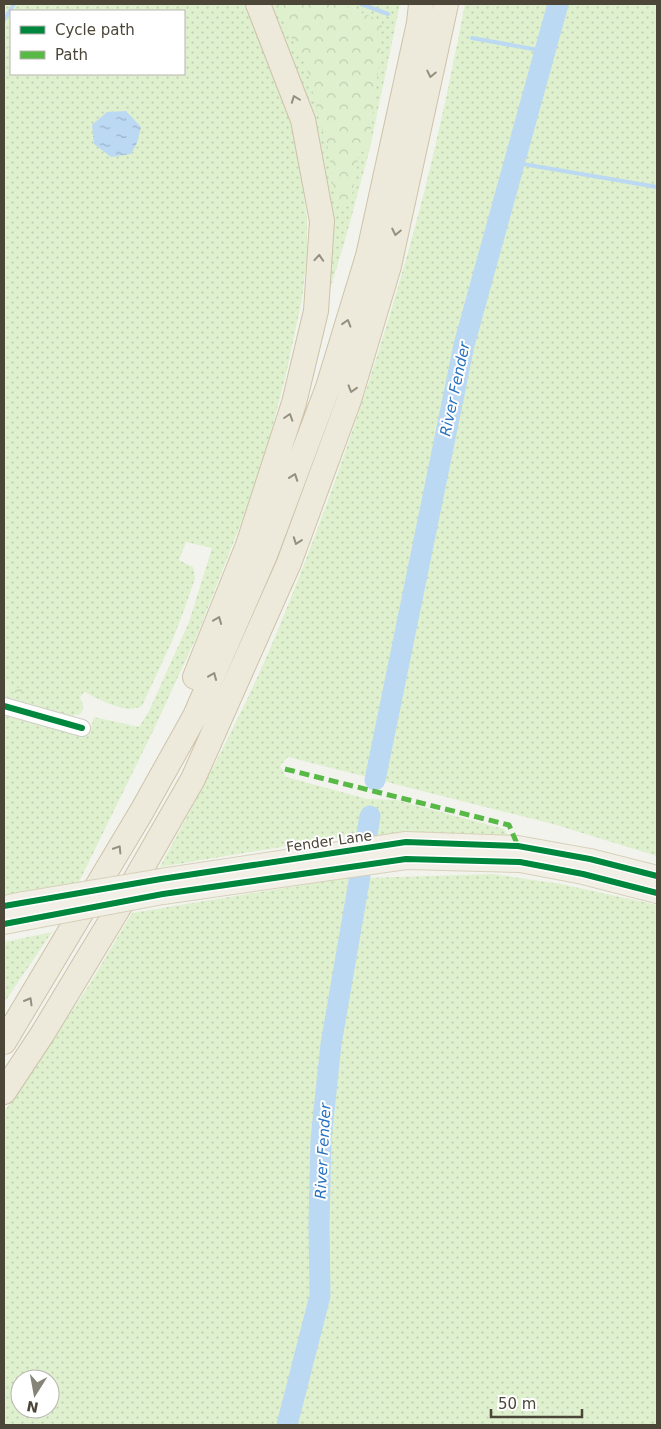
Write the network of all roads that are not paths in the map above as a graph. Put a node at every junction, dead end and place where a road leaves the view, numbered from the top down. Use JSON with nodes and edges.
{"nodes":[{"id":1,"x":258,"y":4,"type":"edge"},
{"id":2,"x":421,"y":4,"type":"edge"},
{"id":3,"x":444,"y":11,"type":"edge"},
{"id":4,"x":4,"y":706,"type":"edge"},
{"id":5,"x":82,"y":728,"type":"dead end"},
{"id":6,"x":142,"y":811,"type":"junction"},
{"id":7,"x":657,"y":876,"type":"edge"},
{"id":8,"x":162,"y":887,"type":"junction"},
{"id":9,"x":657,"y":893,"type":"edge"},
{"id":10,"x":17,"y":910,"type":"edge"},
{"id":11,"x":4,"y":924,"type":"edge"},
{"id":12,"x":4,"y":1042,"type":"edge"},
{"id":13,"x":4,"y":1092,"type":"edge"}],
"edges":[{"from":6,"to":1,"type":"highway","one_way":true},
{"from":6,"to":2,"type":"highway","one_way":true},
{"from":3,"to":13,"type":"highway","one_way":true},
{"from":4,"to":5,"type":"street"},
{"from":12,"to":6,"type":"highway","one_way":true},
{"from":7,"to":8,"type":"main road","name":"Fender Lane"},
{"from":8,"to":9,"type":"main road","name":"Fender Lane"},
{"from":8,"to":10,"type":"main road","name":"Fender Lane","bridge":true},
{"from":10,"to":11,"type":"main road","name":"Fender Lane"}]}
